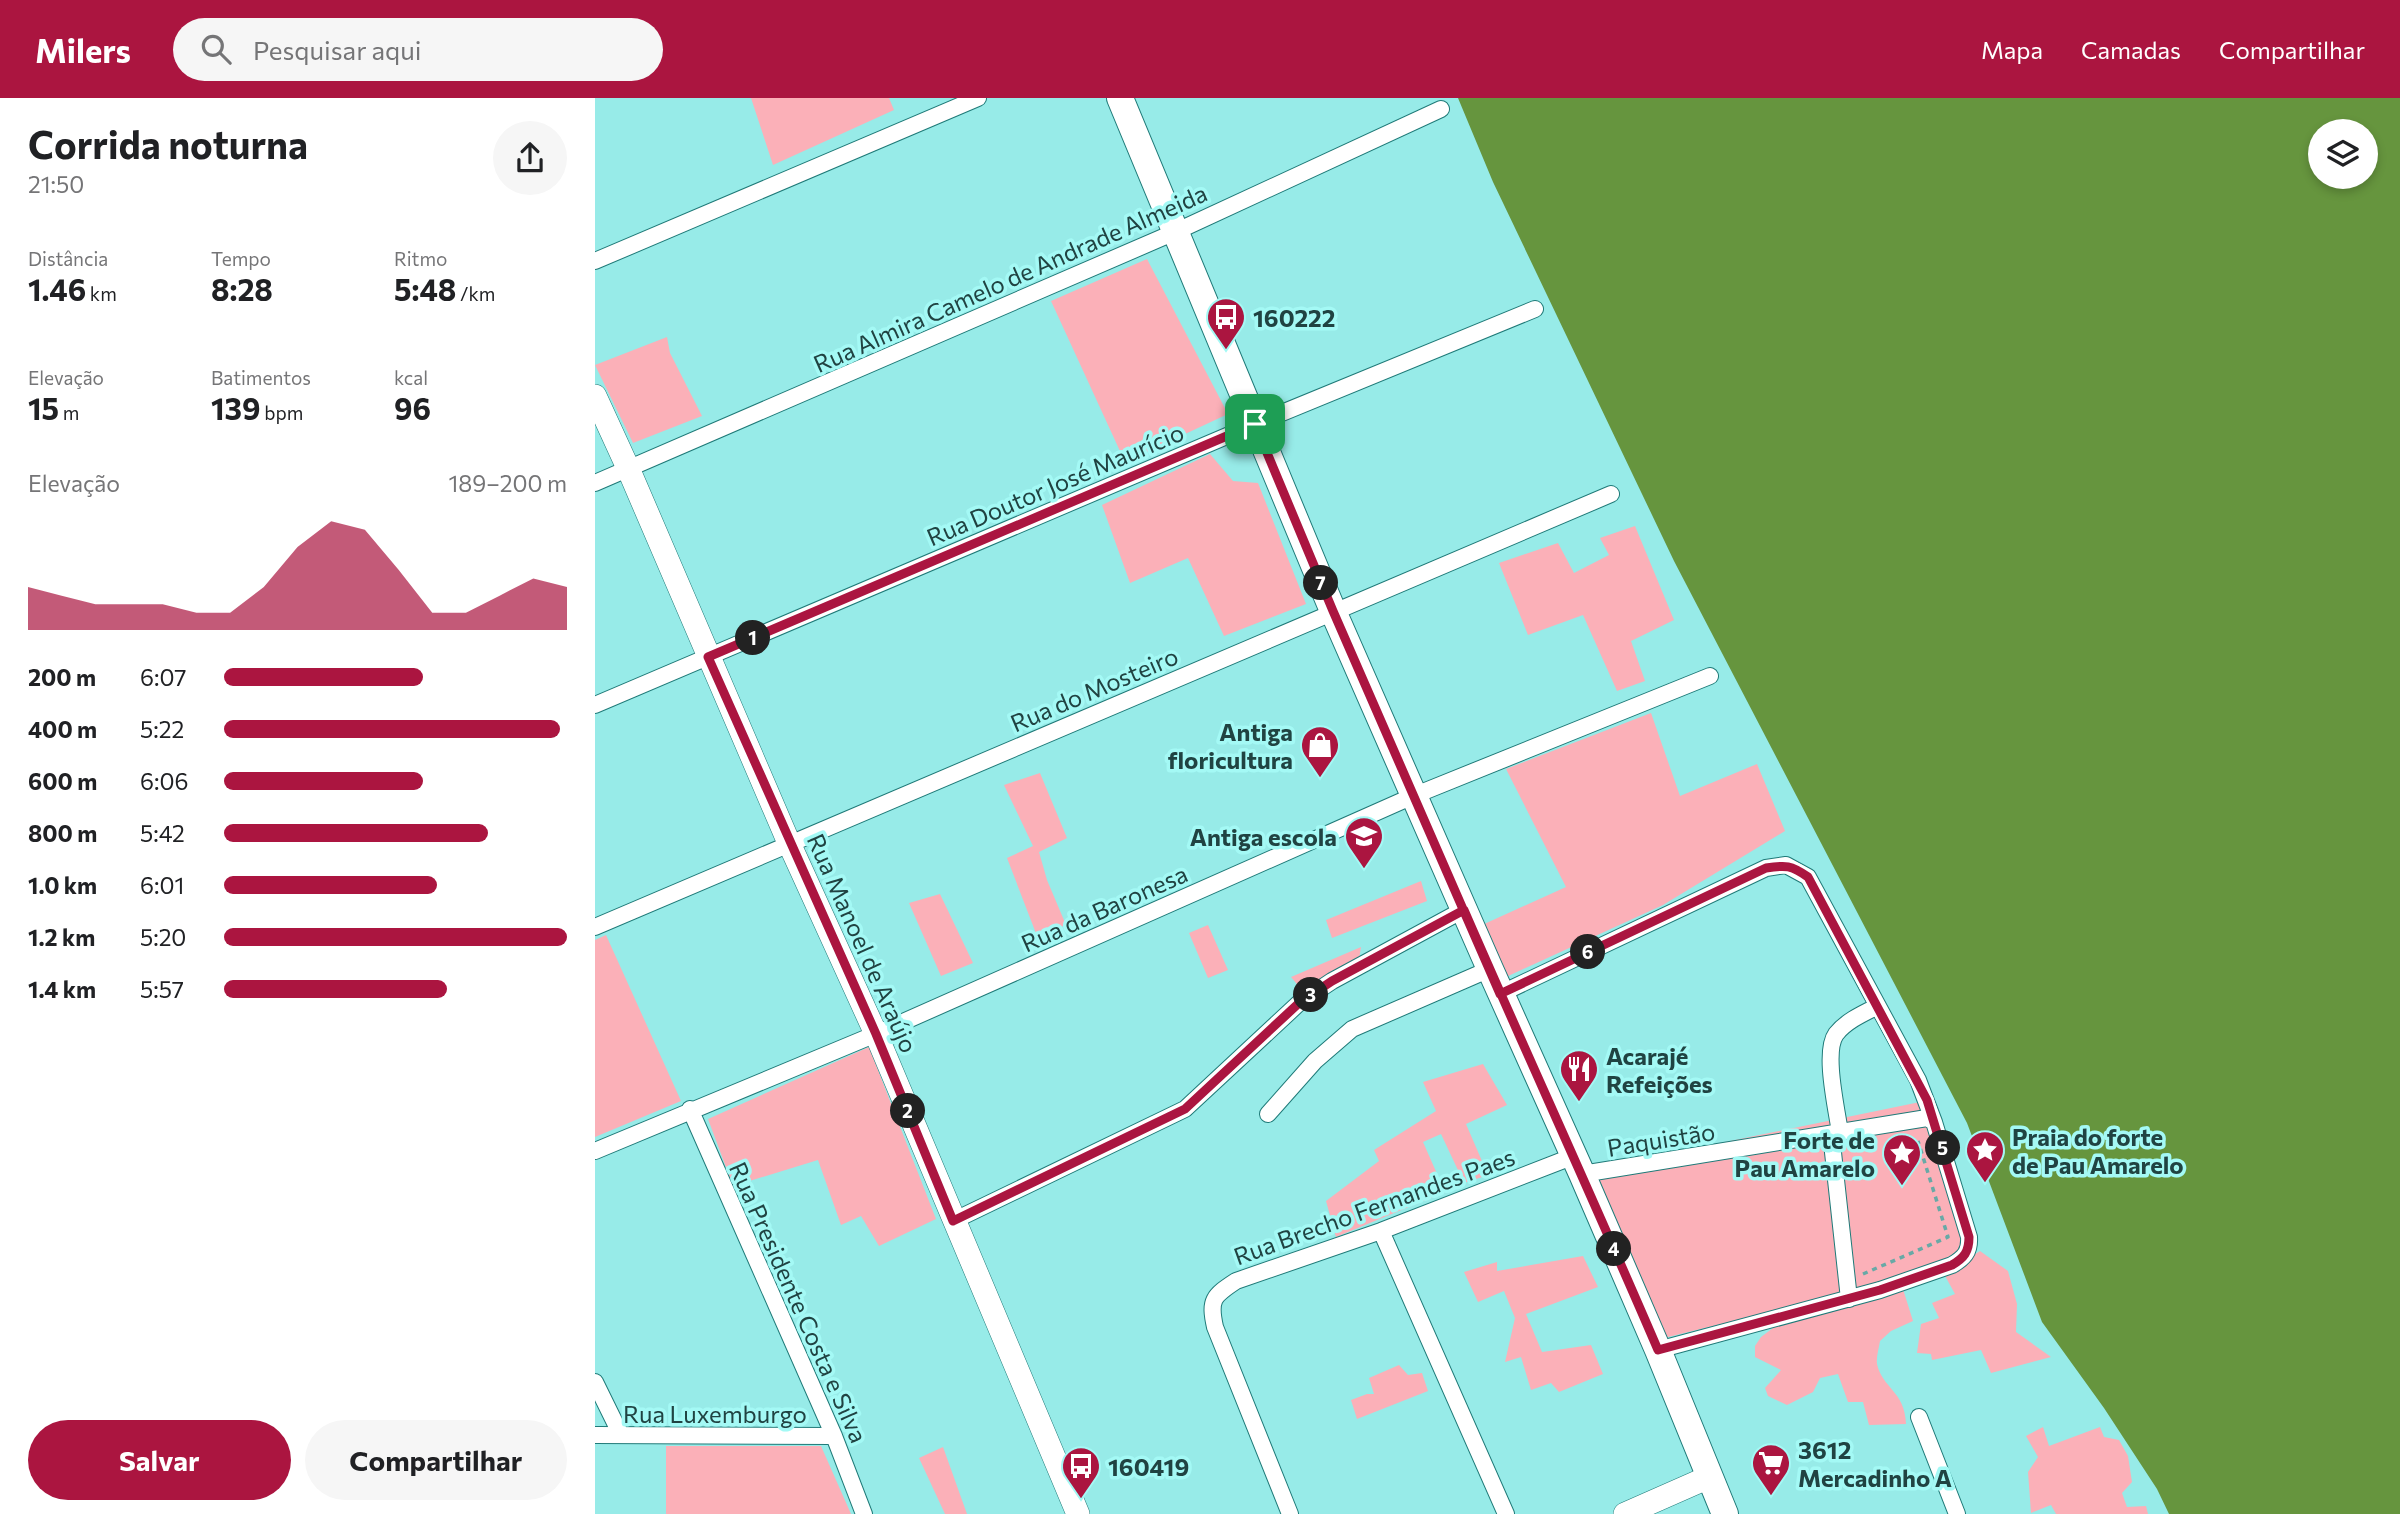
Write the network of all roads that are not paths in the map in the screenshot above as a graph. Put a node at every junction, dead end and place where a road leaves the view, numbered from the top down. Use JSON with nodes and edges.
{"nodes":[{"id":1,"x":978,"y":98,"type":"edge"},
{"id":2,"x":1121,"y":98,"type":"edge"},
{"id":3,"x":1441,"y":109,"type":"dead end"},
{"id":4,"x":1175,"y":232,"type":"junction"},
{"id":5,"x":595,"y":261,"type":"edge"},
{"id":6,"x":1535,"y":309,"type":"dead end"},
{"id":7,"x":595,"y":396,"type":"edge"},
{"id":8,"x":1255,"y":424,"type":"junction"},
{"id":9,"x":628,"y":468,"type":"junction"},
{"id":10,"x":595,"y":484,"type":"edge"},
{"id":11,"x":1611,"y":494,"type":"dead end"},
{"id":12,"x":1333,"y":611,"type":"junction"},
{"id":13,"x":708,"y":657,"type":"junction"},
{"id":14,"x":1710,"y":676,"type":"dead end"},
{"id":15,"x":595,"y":705,"type":"edge"},
{"id":16,"x":1413,"y":796,"type":"junction"},
{"id":17,"x":789,"y":843,"type":"junction"},
{"id":18,"x":1464,"y":910,"type":"junction"},
{"id":19,"x":595,"y":927,"type":"edge"},
{"id":20,"x":1490,"y":970,"type":"junction"},
{"id":21,"x":1500,"y":994,"type":"junction"},
{"id":22,"x":1878,"y":1006,"type":"junction"},
{"id":23,"x":876,"y":1034,"type":"junction"},
{"id":24,"x":690,"y":1110,"type":"junction"},
{"id":25,"x":1268,"y":1114,"type":"dead end"},
{"id":26,"x":1934,"y":1122,"type":"junction"},
{"id":27,"x":1835,"y":1133,"type":"junction"},
{"id":28,"x":595,"y":1151,"type":"edge"},
{"id":29,"x":1578,"y":1165,"type":"junction"},
{"id":30,"x":953,"y":1221,"type":"junction"},
{"id":31,"x":1381,"y":1231,"type":"junction"},
{"id":32,"x":1849,"y":1299,"type":"junction"},
{"id":33,"x":1658,"y":1350,"type":"junction"},
{"id":34,"x":595,"y":1382,"type":"edge"},
{"id":35,"x":1919,"y":1417,"type":"dead end"},
{"id":36,"x":595,"y":1435,"type":"edge"},
{"id":37,"x":621,"y":1435,"type":"junction"},
{"id":38,"x":834,"y":1436,"type":"junction"},
{"id":39,"x":1709,"y":1477,"type":"junction"},
{"id":40,"x":864,"y":1514,"type":"edge"},
{"id":41,"x":1078,"y":1514,"type":"edge"},
{"id":42,"x":1290,"y":1514,"type":"edge"},
{"id":43,"x":1506,"y":1514,"type":"edge"},
{"id":44,"x":1625,"y":1514,"type":"edge"},
{"id":45,"x":1725,"y":1514,"type":"edge"},
{"id":46,"x":1957,"y":1514,"type":"edge"}],
"edges":[{"from":1,"to":5,"type":"street"},
{"from":2,"to":4,"type":"main road"},
{"from":3,"to":4,"type":"street","name":"Rua Almira Camelo de Andrade Almeida"},
{"from":4,"to":8,"type":"main road"},
{"from":4,"to":9,"type":"street","name":"Rua Almira Camelo de Andrade Almeida"},
{"from":6,"to":8,"type":"street","name":"Rua Doutor José Maurício"},
{"from":7,"to":9,"type":"street","name":"Rua Manoel de Araújo"},
{"from":8,"to":12,"type":"main road"},
{"from":8,"to":13,"type":"street","name":"Rua Doutor José Maurício"},
{"from":9,"to":10,"type":"street","name":"Rua Almira Camelo de Andrade Almeida"},
{"from":9,"to":13,"type":"street","name":"Rua Manoel de Araújo"},
{"from":11,"to":12,"type":"street","name":"Rua do Mosteiro"},
{"from":12,"to":16,"type":"main road"},
{"from":12,"to":17,"type":"street","name":"Rua do Mosteiro"},
{"from":13,"to":15,"type":"street","name":"Rua Doutor José Maurício"},
{"from":13,"to":17,"type":"street","name":"Rua Manoel de Araújo"},
{"from":14,"to":16,"type":"street","name":"Rua da Baronesa"},
{"from":16,"to":18,"type":"main road"},
{"from":16,"to":23,"type":"street","name":"Rua da Baronesa"},
{"from":17,"to":19,"type":"street","name":"Rua do Mosteiro"},
{"from":17,"to":23,"type":"street","name":"Rua Manoel de Araújo"},
{"from":18,"to":20,"type":"main road"},
{"from":18,"to":30,"type":"street"},
{"from":20,"to":21,"type":"main road"},
{"from":20,"to":25,"type":"street"},
{"from":21,"to":22,"type":"street"},
{"from":21,"to":29,"type":"main road"},
{"from":22,"to":26,"type":"street"},
{"from":22,"to":27,"type":"street"},
{"from":23,"to":24,"type":"street","name":"Rua da Baronesa"},
{"from":23,"to":30,"type":"street","name":"Rua Manoel de Araújo"},
{"from":24,"to":28,"type":"street","name":"Rua da Baronesa"},
{"from":24,"to":38,"type":"street","name":"Rua Presidente Costa e Silva"},
{"from":26,"to":27,"type":"street","name":"Paquistão"},
{"from":26,"to":32,"type":"street"},
{"from":27,"to":29,"type":"street","name":"Paquistão"},
{"from":27,"to":32,"type":"street"},
{"from":29,"to":31,"type":"street","name":"Rua Brecho Fernandes Paes"},
{"from":29,"to":33,"type":"main road"},
{"from":30,"to":41,"type":"street","name":"Rua Manoel de Araújo"},
{"from":31,"to":42,"type":"street","name":"Rua Brecho Fernandes Paes"},
{"from":31,"to":43,"type":"street"},
{"from":32,"to":33,"type":"street"},
{"from":33,"to":39,"type":"main road"},
{"from":34,"to":37,"type":"street"},
{"from":35,"to":46,"type":"street"},
{"from":36,"to":37,"type":"street","name":"Rua Luxemburgo"},
{"from":37,"to":38,"type":"street","name":"Rua Luxemburgo"},
{"from":38,"to":40,"type":"street","name":"Rua Presidente Costa e Silva"},
{"from":39,"to":44,"type":"street"},
{"from":39,"to":45,"type":"main road"}]}
